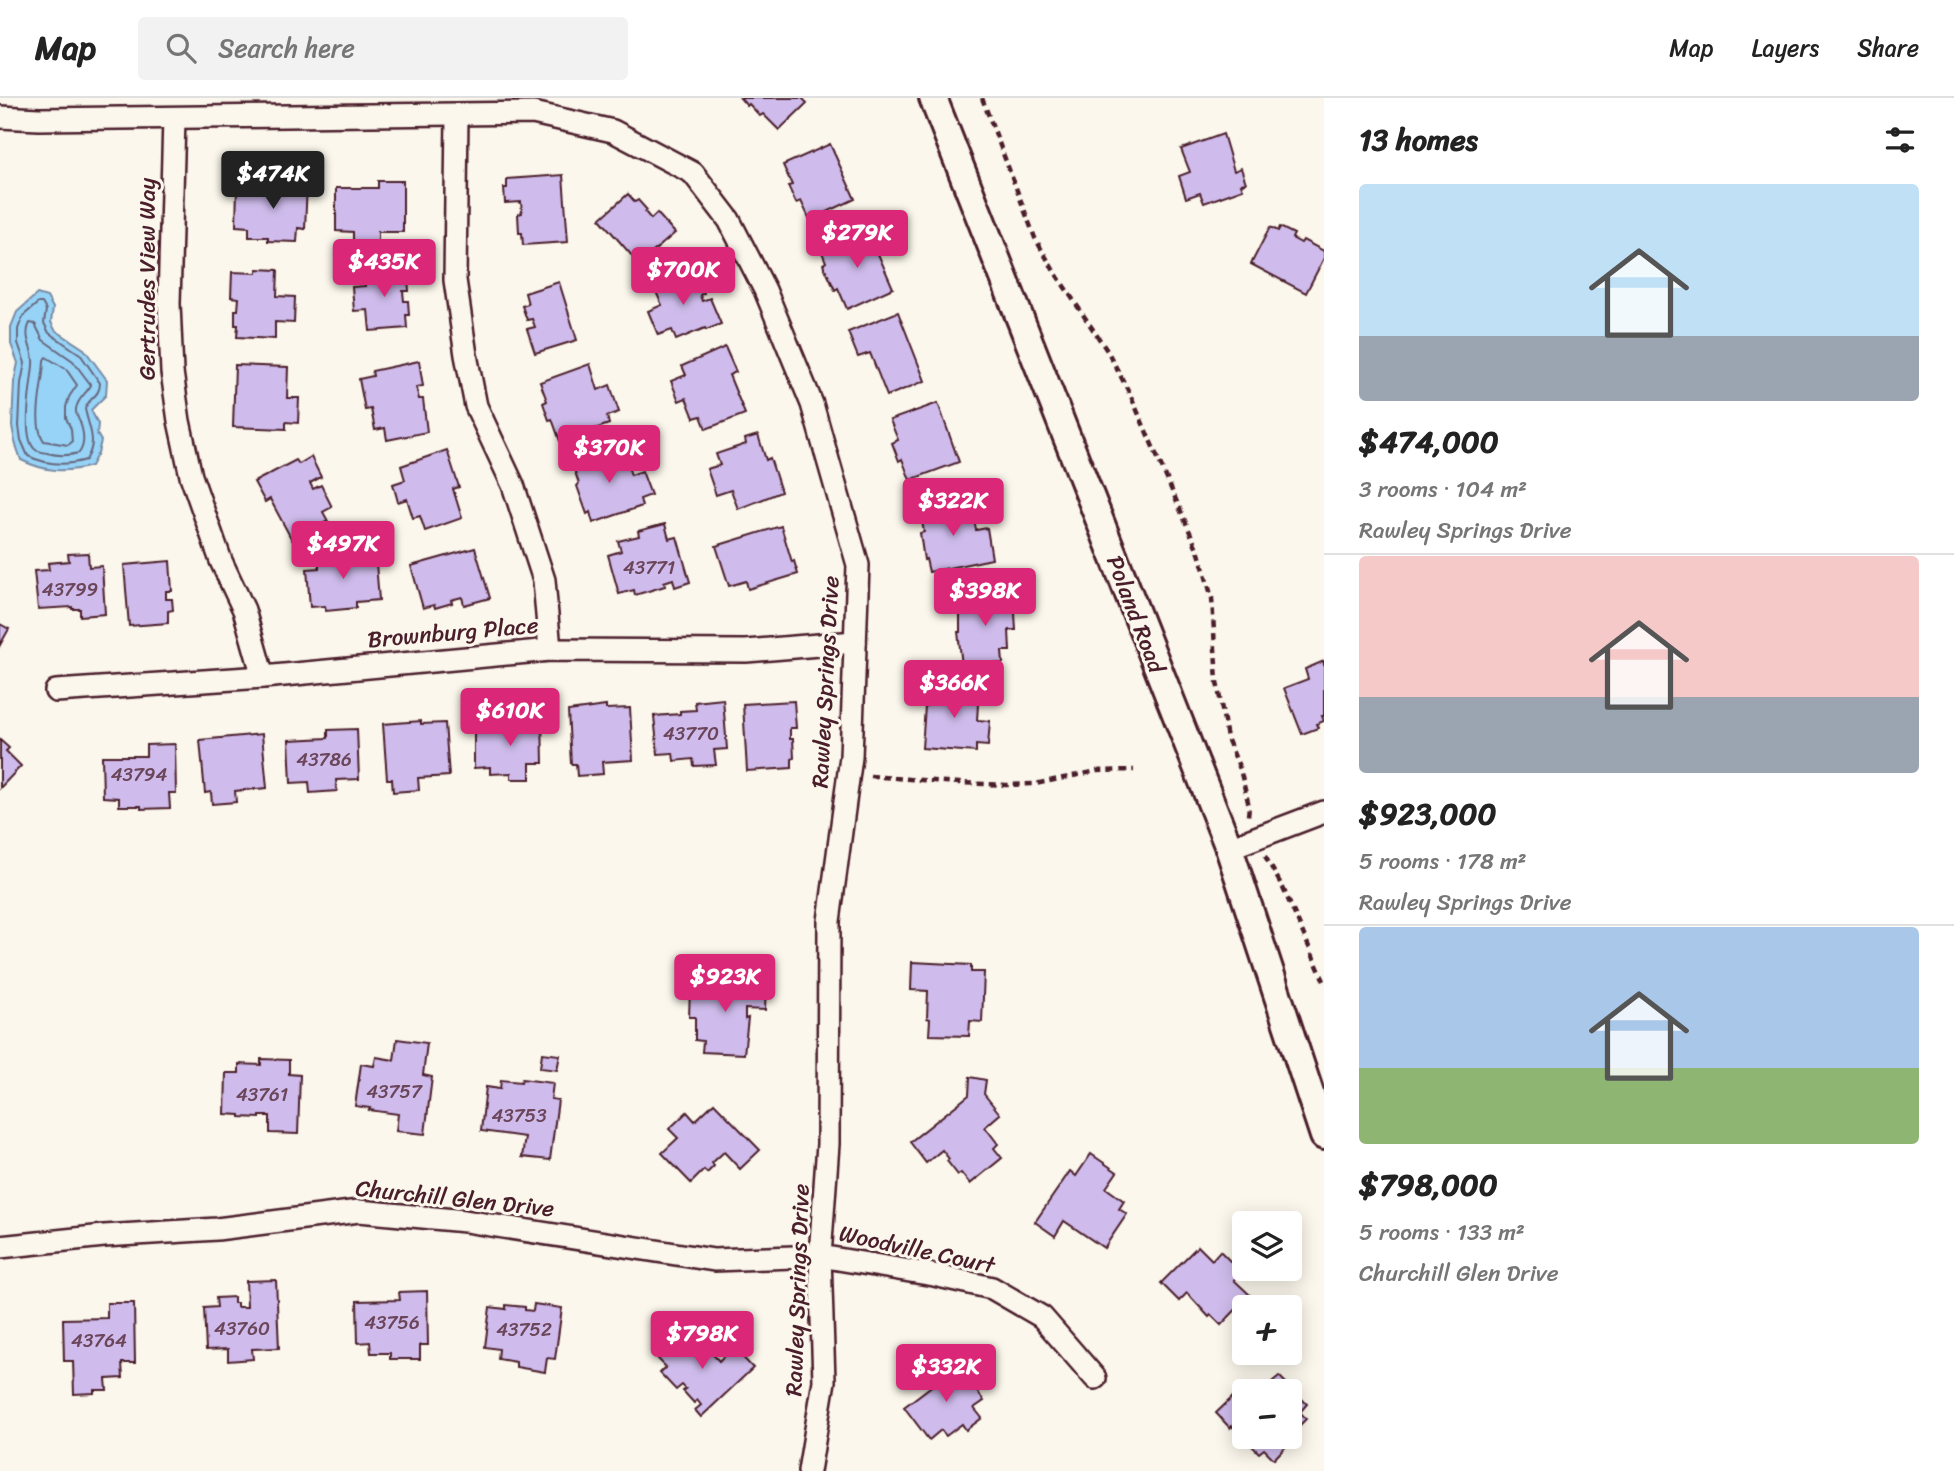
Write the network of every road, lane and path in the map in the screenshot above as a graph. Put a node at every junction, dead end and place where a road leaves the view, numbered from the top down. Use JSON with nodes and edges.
{"nodes":[{"id":1,"x":933,"y":98,"type":"edge"},
{"id":2,"x":982,"y":98,"type":"edge"},
{"id":3,"x":457,"y":114,"type":"junction"},
{"id":4,"x":0,"y":117,"type":"edge"},
{"id":5,"x":174,"y":118,"type":"junction"},
{"id":6,"x":855,"y":642,"type":"junction"},
{"id":7,"x":550,"y":650,"type":"junction"},
{"id":8,"x":263,"y":677,"type":"junction"},
{"id":9,"x":57,"y":691,"type":"dead end"},
{"id":10,"x":1134,"y":770,"type":"dead end"},
{"id":11,"x":848,"y":774,"type":"junction"},
{"id":12,"x":1324,"y":812,"type":"edge"},
{"id":13,"x":1256,"y":838,"type":"junction"},
{"id":14,"x":1229,"y":848,"type":"junction"},
{"id":15,"x":1324,"y":981,"type":"edge"},
{"id":16,"x":1324,"y":1136,"type":"edge"},
{"id":17,"x":0,"y":1247,"type":"edge"},
{"id":18,"x":820,"y":1256,"type":"junction"},
{"id":19,"x":1095,"y":1378,"type":"dead end"},
{"id":20,"x":809,"y":1471,"type":"edge"}],
"edges":[{"from":1,"to":14,"type":"street","name":"Poland Road"},
{"from":2,"to":13,"type":"path"},
{"from":3,"to":5,"type":"street","name":"Rawley Springs Drive"},
{"from":3,"to":6,"type":"street","name":"Rawley Springs Drive"},
{"from":3,"to":7,"type":"street"},
{"from":4,"to":5,"type":"street","name":"Rawley Springs Drive"},
{"from":5,"to":8,"type":"street","name":"Gertrudes View Way"},
{"from":6,"to":7,"type":"street","name":"Brownburg Place"},
{"from":6,"to":11,"type":"street","name":"Rawley Springs Drive"},
{"from":7,"to":8,"type":"street","name":"Brownburg Place"},
{"from":8,"to":9,"type":"street","name":"Brownburg Place"},
{"from":10,"to":11,"type":"path"},
{"from":11,"to":18,"type":"street","name":"Rawley Springs Drive"},
{"from":12,"to":13,"type":"street"},
{"from":13,"to":14,"type":"street"},
{"from":13,"to":15,"type":"path"},
{"from":14,"to":16,"type":"street","name":"Poland Road"},
{"from":17,"to":18,"type":"street","name":"Churchill Glen Drive"},
{"from":18,"to":19,"type":"street","name":"Woodville Court"},
{"from":18,"to":20,"type":"street","name":"Rawley Springs Drive"}]}
